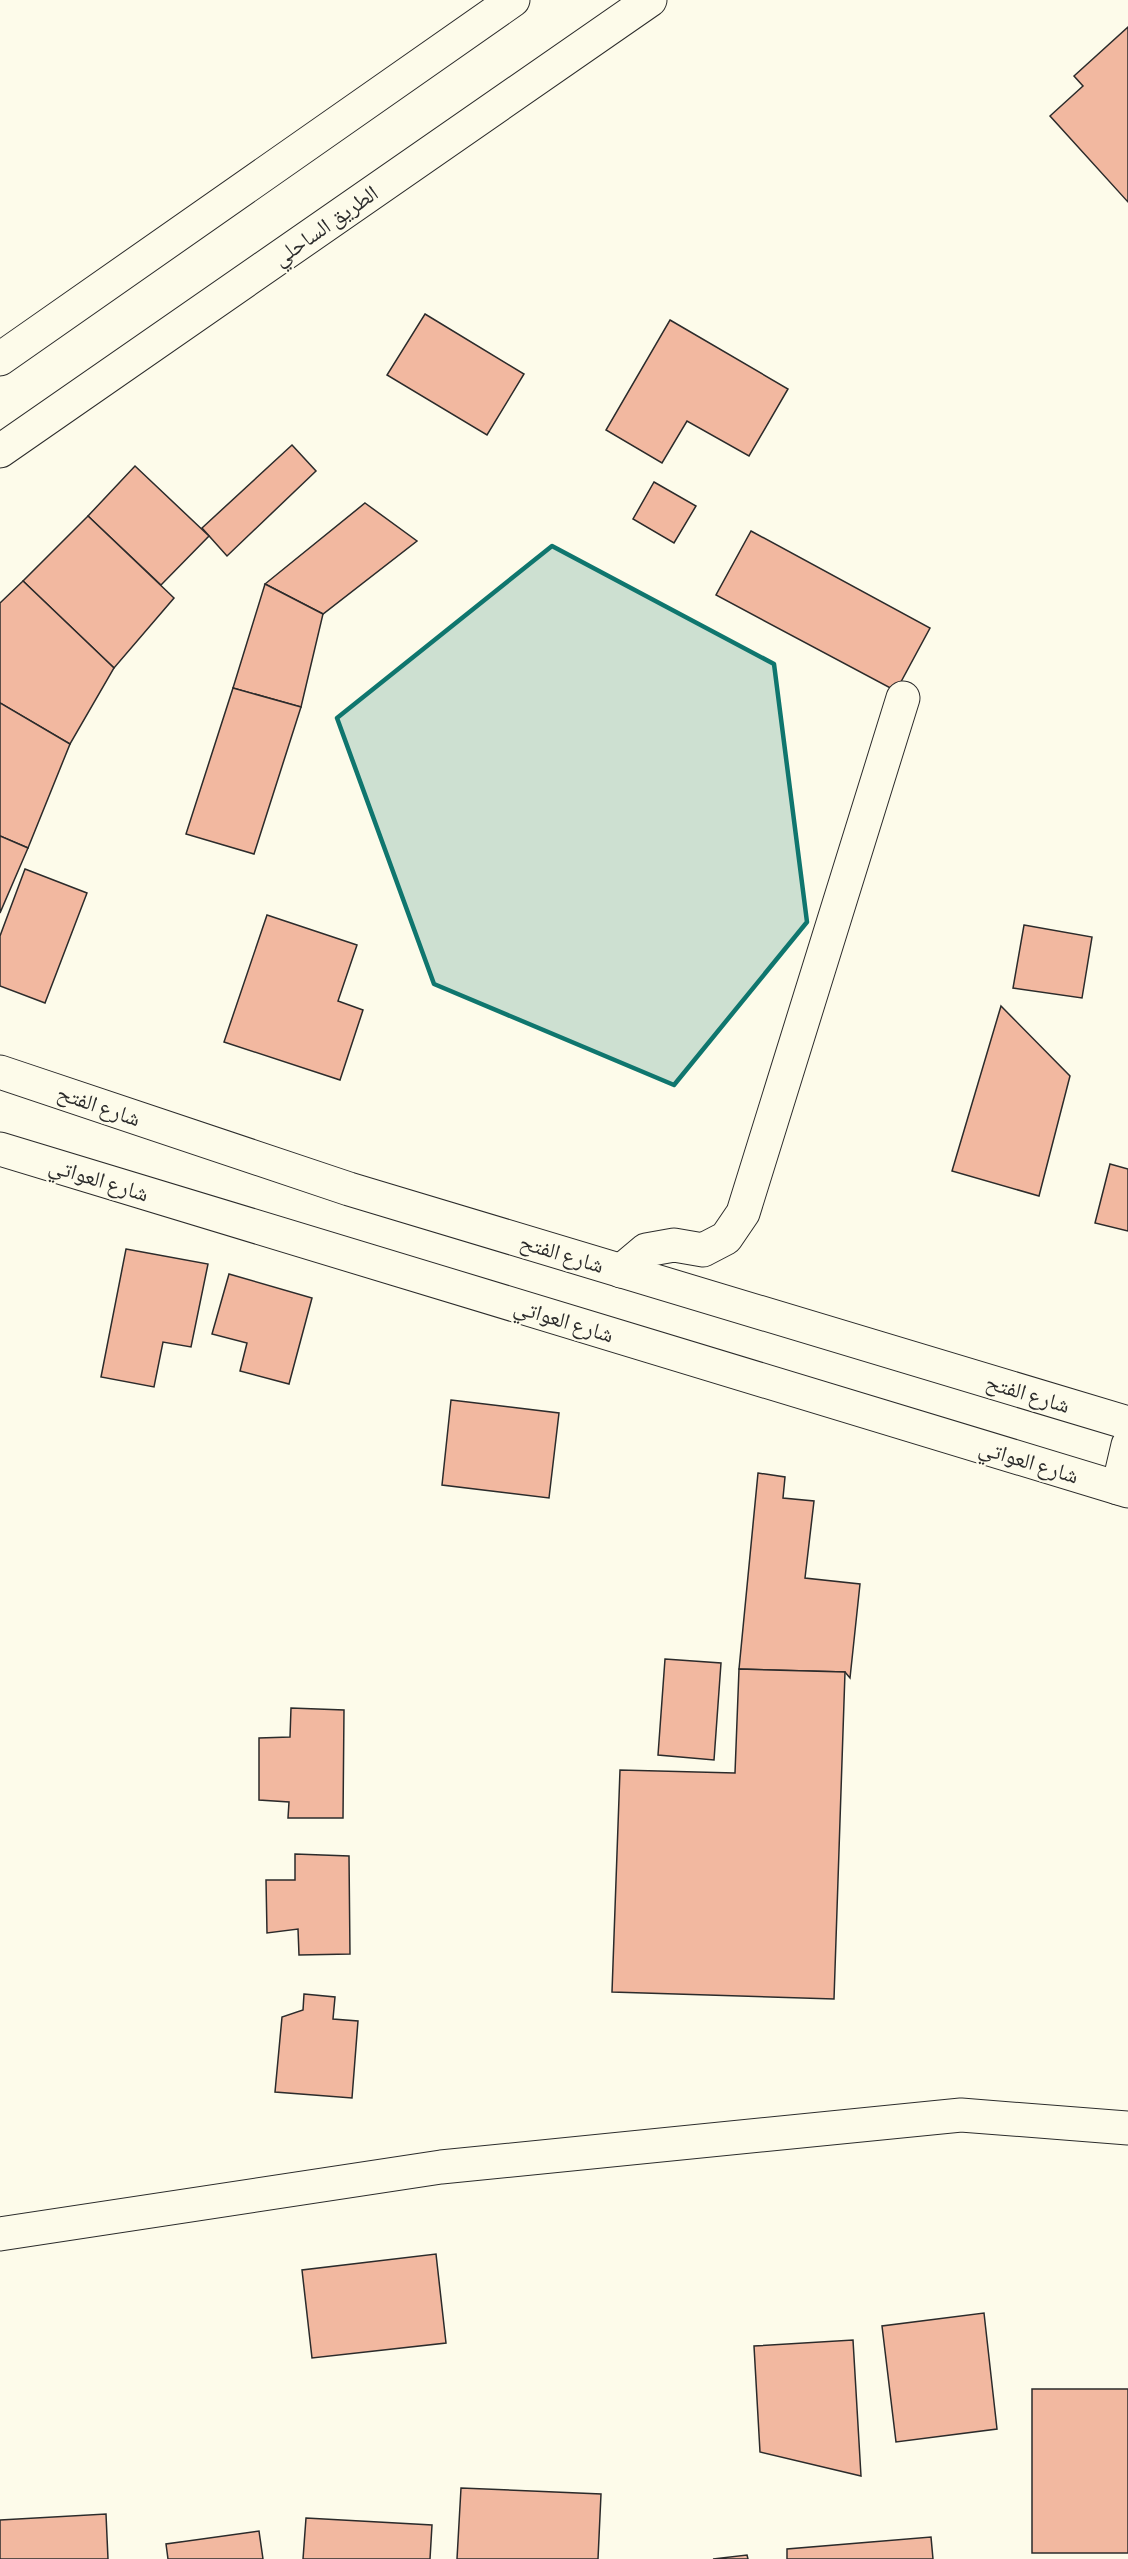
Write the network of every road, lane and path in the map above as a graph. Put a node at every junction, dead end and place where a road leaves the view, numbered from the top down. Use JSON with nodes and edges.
{"nodes":[{"id":1,"x":513,"y":0,"type":"edge"},
{"id":2,"x":650,"y":0,"type":"edge"},
{"id":3,"x":0,"y":359,"type":"edge"},
{"id":4,"x":0,"y":451,"type":"edge"},
{"id":5,"x":903,"y":698,"type":"dead end"},
{"id":6,"x":0,"y":1072,"type":"edge"},
{"id":7,"x":0,"y":1149,"type":"edge"},
{"id":8,"x":621,"y":1271,"type":"junction"},
{"id":9,"x":1128,"y":1424,"type":"edge"},
{"id":10,"x":1128,"y":1445,"type":"edge"},
{"id":11,"x":1123,"y":1489,"type":"edge"},
{"id":12,"x":1128,"y":2128,"type":"edge"},
{"id":13,"x":0,"y":2234,"type":"edge"}],
"edges":[{"from":1,"to":3,"type":"main road"},
{"from":2,"to":4,"type":"main road","name":"الطريق الساحلي"},
{"from":5,"to":8,"type":"main road"},
{"from":6,"to":8,"type":"main road","name":"شارع الفتح"},
{"from":7,"to":11,"type":"main road","name":"شارع العواتي"},
{"from":8,"to":9,"type":"main road","name":"شارع الفتح"},
{"from":10,"to":11,"type":"main road"},
{"from":12,"to":13,"type":"main road"}]}
